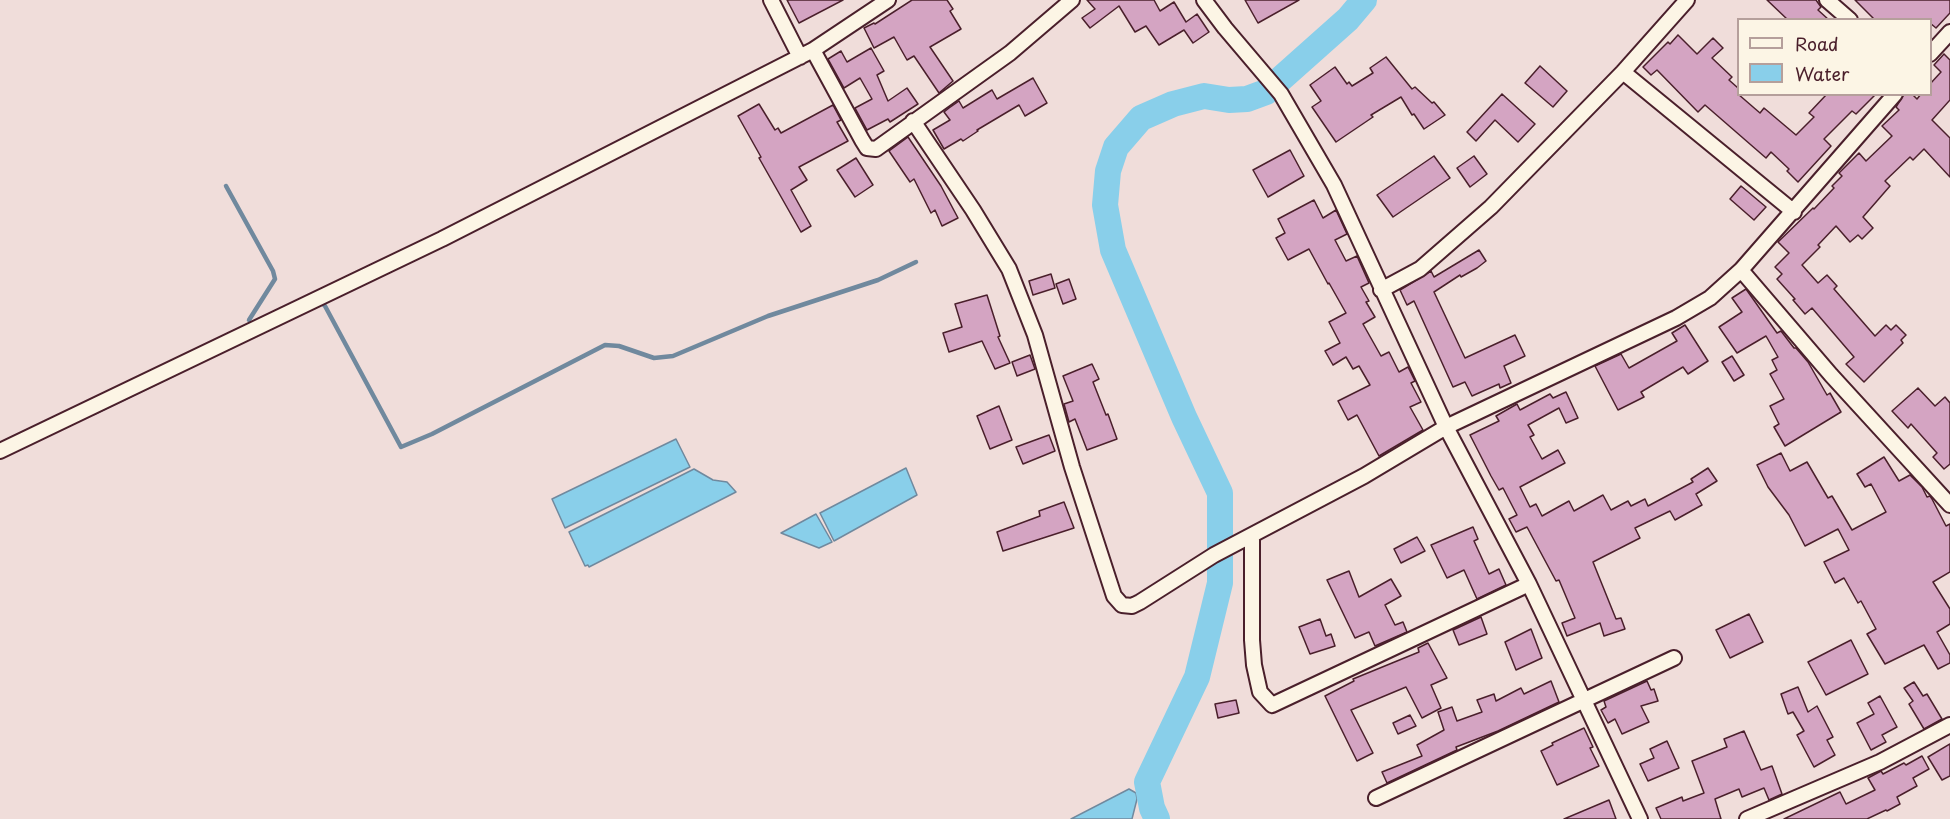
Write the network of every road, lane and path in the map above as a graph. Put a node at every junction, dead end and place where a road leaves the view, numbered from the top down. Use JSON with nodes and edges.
{"nodes":[{"id":1,"x":771,"y":0,"type":"edge"},
{"id":2,"x":888,"y":0,"type":"edge"},
{"id":3,"x":1072,"y":0,"type":"edge"},
{"id":4,"x":1204,"y":0,"type":"edge"},
{"id":5,"x":1687,"y":0,"type":"edge"},
{"id":6,"x":1827,"y":0,"type":"edge"},
{"id":7,"x":1848,"y":18,"type":"edge"},
{"id":8,"x":1950,"y":32,"type":"edge"},
{"id":9,"x":813,"y":50,"type":"junction"},
{"id":10,"x":1932,"y":52,"type":"edge"},
{"id":11,"x":800,"y":57,"type":"junction"},
{"id":12,"x":1623,"y":72,"type":"junction"},
{"id":13,"x":1893,"y":96,"type":"edge"},
{"id":14,"x":913,"y":121,"type":"junction"},
{"id":15,"x":1794,"y":212,"type":"junction"},
{"id":16,"x":1741,"y":270,"type":"junction"},
{"id":17,"x":1381,"y":290,"type":"junction"},
{"id":18,"x":1446,"y":427,"type":"junction"},
{"id":19,"x":0,"y":451,"type":"edge"},
{"id":20,"x":1950,"y":505,"type":"edge"},
{"id":21,"x":1248,"y":537,"type":"junction"},
{"id":22,"x":1529,"y":584,"type":"junction"},
{"id":23,"x":1674,"y":658,"type":"dead end"},
{"id":24,"x":1585,"y":701,"type":"junction"},
{"id":25,"x":1950,"y":725,"type":"edge"},
{"id":26,"x":1376,"y":798,"type":"dead end"},
{"id":27,"x":1640,"y":819,"type":"edge"},
{"id":28,"x":1748,"y":819,"type":"edge"}],
"edges":[{"from":1,"to":11,"type":"street"},
{"from":2,"to":9,"type":"street"},
{"from":3,"to":14,"type":"street"},
{"from":4,"to":17,"type":"street"},
{"from":5,"to":12,"type":"street"},
{"from":6,"to":7,"type":"street"},
{"from":8,"to":10,"type":"street"},
{"from":9,"to":11,"type":"street"},
{"from":9,"to":14,"type":"street"},
{"from":11,"to":19,"type":"street"},
{"from":12,"to":15,"type":"street"},
{"from":12,"to":17,"type":"street"},
{"from":13,"to":15,"type":"street"},
{"from":14,"to":21,"type":"street"},
{"from":15,"to":16,"type":"street"},
{"from":16,"to":18,"type":"street"},
{"from":16,"to":20,"type":"street"},
{"from":17,"to":18,"type":"street"},
{"from":18,"to":21,"type":"street"},
{"from":18,"to":22,"type":"street"},
{"from":21,"to":22,"type":"street"},
{"from":22,"to":24,"type":"street"},
{"from":23,"to":24,"type":"street"},
{"from":24,"to":26,"type":"street"},
{"from":24,"to":27,"type":"street"},
{"from":25,"to":28,"type":"street"}]}
